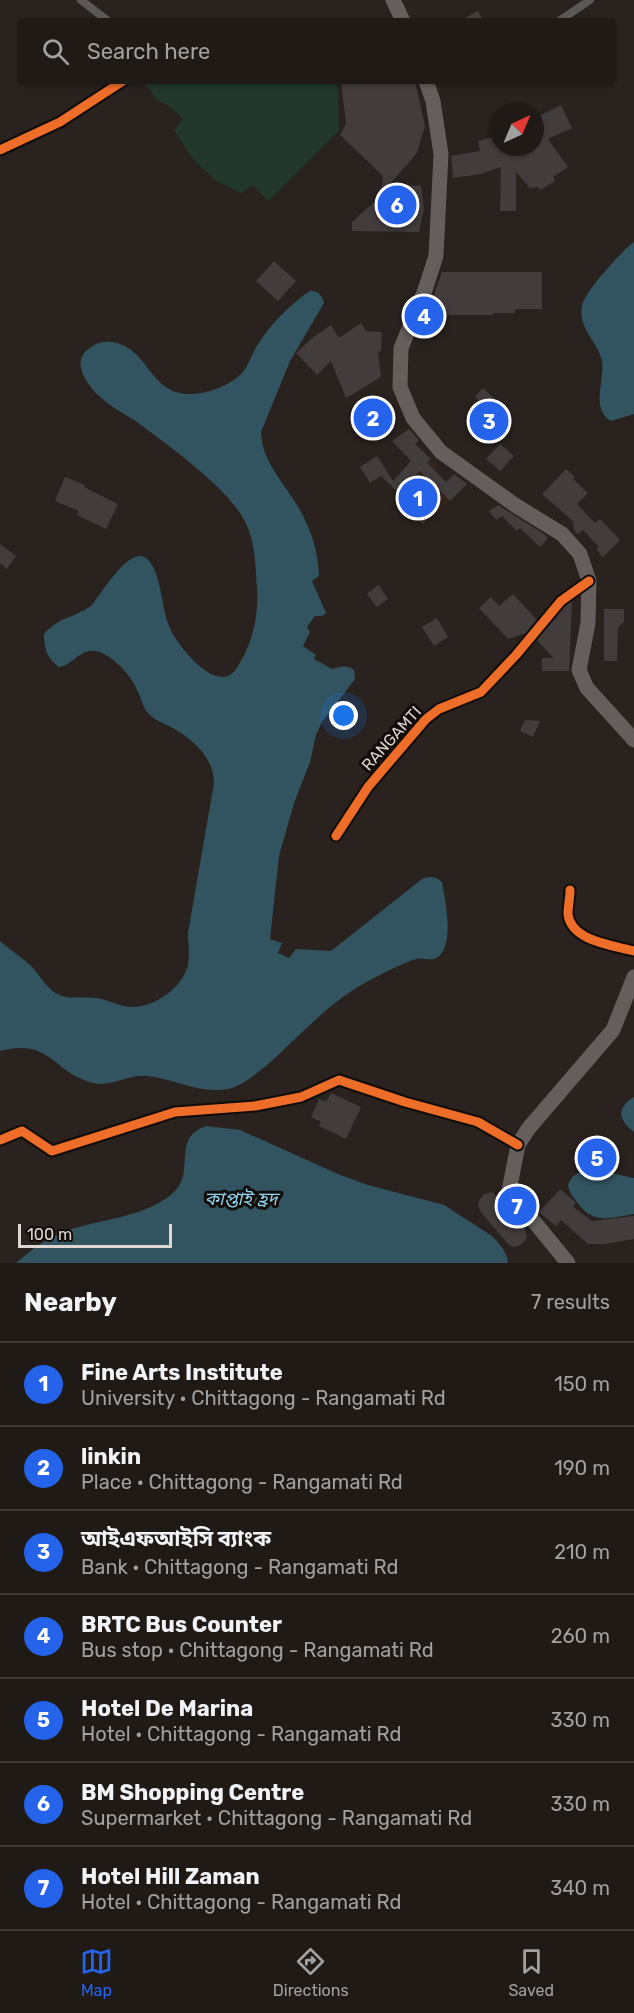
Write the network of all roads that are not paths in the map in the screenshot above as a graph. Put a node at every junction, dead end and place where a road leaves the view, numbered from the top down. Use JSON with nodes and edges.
{"nodes":[{"id":1,"x":81,"y":0,"type":"edge"},
{"id":2,"x":393,"y":0,"type":"edge"},
{"id":3,"x":590,"y":0,"type":"edge"},
{"id":4,"x":104,"y":18,"type":"edge"},
{"id":5,"x":402,"y":18,"type":"edge"},
{"id":6,"x":563,"y":18,"type":"edge"},
{"id":7,"x":118,"y":84,"type":"edge"},
{"id":8,"x":427,"y":84,"type":"edge"},
{"id":9,"x":0,"y":150,"type":"edge"},
{"id":10,"x":589,"y":581,"type":"junction"},
{"id":11,"x":634,"y":740,"type":"edge"},
{"id":12,"x":336,"y":836,"type":"dead end"},
{"id":13,"x":570,"y":890,"type":"dead end"},
{"id":14,"x":634,"y":951,"type":"edge"},
{"id":15,"x":634,"y":977,"type":"edge"},
{"id":16,"x":0,"y":1140,"type":"edge"},
{"id":17,"x":518,"y":1145,"type":"junction"},
{"id":18,"x":568,"y":1263,"type":"edge"}],
"edges":[{"from":1,"to":4,"type":"street"},
{"from":2,"to":5,"type":"highway"},
{"from":3,"to":6,"type":"street"},
{"from":7,"to":9,"type":"street"},
{"from":8,"to":10,"type":"highway"},
{"from":10,"to":11,"type":"highway"},
{"from":10,"to":12,"type":"street","name":"RANGAMTI"},
{"from":13,"to":14,"type":"street"},
{"from":15,"to":17,"type":"highway"},
{"from":16,"to":17,"type":"street"},
{"from":17,"to":18,"type":"highway"}]}
